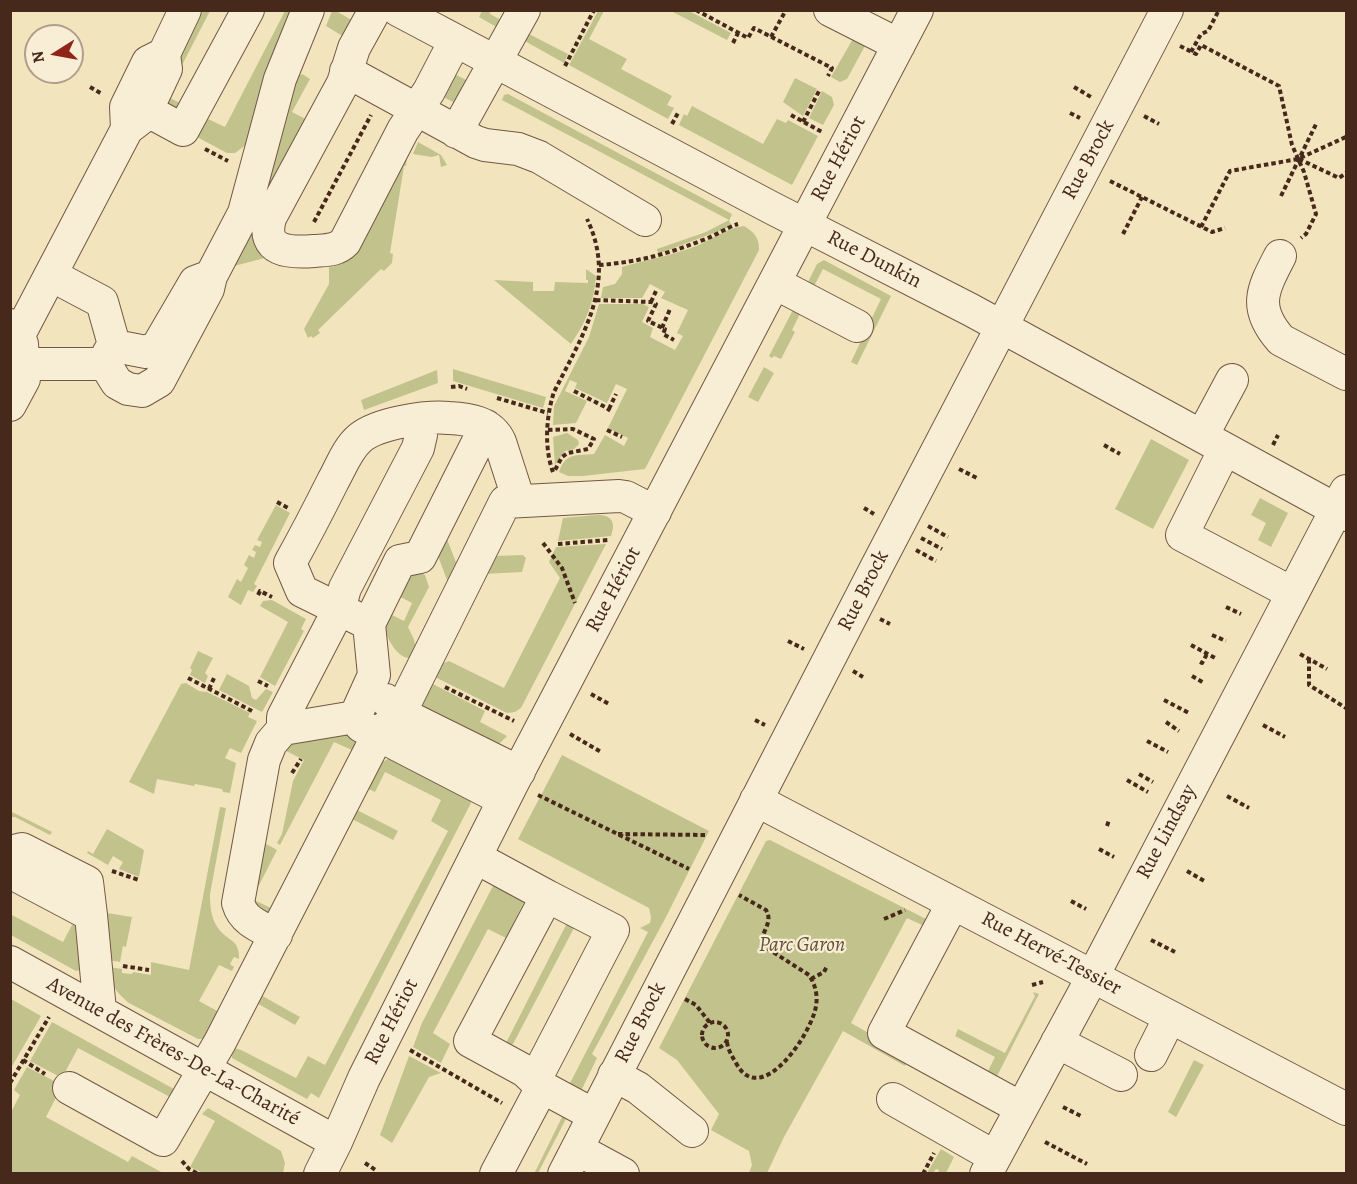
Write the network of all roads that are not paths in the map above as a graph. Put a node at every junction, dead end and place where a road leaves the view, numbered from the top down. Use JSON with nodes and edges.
{"nodes":[{"id":1,"x":185,"y":10,"type":"edge"},
{"id":2,"x":248,"y":10,"type":"edge"},
{"id":3,"x":308,"y":10,"type":"edge"},
{"id":4,"x":375,"y":10,"type":"edge"},
{"id":5,"x":398,"y":10,"type":"edge"},
{"id":6,"x":524,"y":10,"type":"edge"},
{"id":7,"x":830,"y":10,"type":"edge"},
{"id":8,"x":917,"y":10,"type":"edge"},
{"id":9,"x":1167,"y":10,"type":"edge"},
{"id":10,"x":455,"y":41,"type":"junction"},
{"id":11,"x":899,"y":45,"type":"junction"},
{"id":12,"x":502,"y":66,"type":"junction"},
{"id":13,"x":346,"y":71,"type":"junction"},
{"id":14,"x":416,"y":111,"type":"junction"},
{"id":15,"x":136,"y":119,"type":"junction"},
{"id":16,"x":464,"y":136,"type":"junction"},
{"id":17,"x":645,"y":220,"type":"dead end"},
{"id":18,"x":805,"y":225,"type":"junction"},
{"id":19,"x":1280,"y":256,"type":"dead end"},
{"id":20,"x":51,"y":275,"type":"junction"},
{"id":21,"x":775,"y":283,"type":"junction"},
{"id":22,"x":857,"y":327,"type":"dead end"},
{"id":23,"x":1002,"y":327,"type":"junction"},
{"id":24,"x":16,"y":328,"type":"edge"},
{"id":25,"x":111,"y":356,"type":"junction"},
{"id":26,"x":23,"y":364,"type":"junction"},
{"id":27,"x":1347,"y":374,"type":"edge"},
{"id":28,"x":1232,"y":380,"type":"dead end"},
{"id":29,"x":10,"y":405,"type":"edge"},
{"id":30,"x":418,"y":420,"type":"junction"},
{"id":31,"x":486,"y":426,"type":"junction"},
{"id":32,"x":1214,"y":443,"type":"junction"},
{"id":33,"x":519,"y":501,"type":"junction"},
{"id":34,"x":1343,"y":505,"type":"edge"},
{"id":35,"x":655,"y":512,"type":"junction"},
{"id":36,"x":1292,"y":593,"type":"junction"},
{"id":37,"x":339,"y":609,"type":"junction"},
{"id":38,"x":369,"y":624,"type":"junction"},
{"id":39,"x":368,"y":688,"type":"junction"},
{"id":40,"x":400,"y":713,"type":"junction"},
{"id":41,"x":273,"y":723,"type":"junction"},
{"id":42,"x":366,"y":726,"type":"junction"},
{"id":43,"x":528,"y":784,"type":"junction"},
{"id":44,"x":504,"y":800,"type":"junction"},
{"id":45,"x":756,"y":800,"type":"junction"},
{"id":46,"x":10,"y":852,"type":"edge"},
{"id":47,"x":475,"y":857,"type":"junction"},
{"id":48,"x":10,"y":872,"type":"edge"},
{"id":49,"x":547,"y":896,"type":"junction"},
{"id":50,"x":954,"y":903,"type":"junction"},
{"id":51,"x":91,"y":915,"type":"junction"},
{"id":52,"x":276,"y":935,"type":"junction"},
{"id":53,"x":10,"y":962,"type":"edge"},
{"id":54,"x":1093,"y":976,"type":"junction"},
{"id":55,"x":100,"y":1011,"type":"junction"},
{"id":56,"x":1170,"y":1017,"type":"junction"},
{"id":57,"x":1057,"y":1042,"type":"junction"},
{"id":58,"x":1151,"y":1055,"type":"dead end"},
{"id":59,"x":204,"y":1069,"type":"junction"},
{"id":60,"x":614,"y":1075,"type":"junction"},
{"id":61,"x":1121,"y":1075,"type":"dead end"},
{"id":62,"x":59,"y":1082,"type":"road end"},
{"id":63,"x":539,"y":1084,"type":"junction"},
{"id":64,"x":892,"y":1099,"type":"dead end"},
{"id":65,"x":1022,"y":1108,"type":"junction"},
{"id":66,"x":1347,"y":1110,"type":"edge"},
{"id":67,"x":594,"y":1114,"type":"junction"},
{"id":68,"x":692,"y":1131,"type":"dead end"},
{"id":69,"x":336,"y":1142,"type":"junction"},
{"id":70,"x":570,"y":1161,"type":"edge"},
{"id":71,"x":991,"y":1165,"type":"edge"},
{"id":72,"x":320,"y":1173,"type":"edge"},
{"id":73,"x":496,"y":1173,"type":"edge"},
{"id":74,"x":623,"y":1173,"type":"edge"}],
"edges":[{"from":1,"to":15,"type":"street"},
{"from":2,"to":15,"type":"street"},
{"from":3,"to":25,"type":"street"},
{"from":4,"to":13,"type":"street"},
{"from":5,"to":10,"type":"street","name":"Rue Dunkin"},
{"from":6,"to":12,"type":"street"},
{"from":7,"to":11,"type":"street"},
{"from":8,"to":11,"type":"street","name":"Rue Hériot"},
{"from":9,"to":23,"type":"street","name":"Rue Brock"},
{"from":10,"to":12,"type":"street","name":"Rue Dunkin"},
{"from":10,"to":14,"type":"street"},
{"from":11,"to":18,"type":"street","name":"Rue Hériot"},
{"from":12,"to":16,"type":"street"},
{"from":12,"to":18,"type":"street","name":"Rue Dunkin"},
{"from":13,"to":14,"type":"street"},
{"from":13,"to":14,"type":"street"},
{"from":14,"to":16,"type":"street"},
{"from":15,"to":20,"type":"street"},
{"from":16,"to":17,"type":"street"},
{"from":18,"to":21,"type":"street","name":"Rue Hériot"},
{"from":18,"to":23,"type":"street","name":"Rue Dunkin"},
{"from":19,"to":27,"type":"street"},
{"from":20,"to":24,"type":"street"},
{"from":20,"to":25,"type":"street"},
{"from":21,"to":22,"type":"street"},
{"from":21,"to":35,"type":"street","name":"Rue Hériot"},
{"from":23,"to":32,"type":"street","name":"Rue Dunkin"},
{"from":23,"to":45,"type":"street","name":"Rue Brock"},
{"from":24,"to":26,"type":"street"},
{"from":25,"to":26,"type":"street"},
{"from":26,"to":29,"type":"street"},
{"from":28,"to":32,"type":"street"},
{"from":30,"to":31,"type":"street"},
{"from":30,"to":37,"type":"street"},
{"from":30,"to":37,"type":"street"},
{"from":31,"to":33,"type":"street"},
{"from":31,"to":38,"type":"street"},
{"from":32,"to":34,"type":"street","name":"Rue Dunkin"},
{"from":32,"to":36,"type":"street"},
{"from":33,"to":35,"type":"street"},
{"from":33,"to":40,"type":"street"},
{"from":34,"to":36,"type":"street","name":"Rue Lindsay"},
{"from":35,"to":43,"type":"street","name":"Rue Hériot"},
{"from":36,"to":54,"type":"street","name":"Rue Lindsay"},
{"from":37,"to":38,"type":"street"},
{"from":37,"to":41,"type":"street"},
{"from":38,"to":39,"type":"street"},
{"from":39,"to":40,"type":"street"},
{"from":39,"to":42,"type":"street"},
{"from":40,"to":42,"type":"street"},
{"from":40,"to":43,"type":"street"},
{"from":41,"to":42,"type":"street"},
{"from":41,"to":52,"type":"street"},
{"from":42,"to":44,"type":"street"},
{"from":42,"to":52,"type":"street"},
{"from":43,"to":44,"type":"street","name":"Rue Hériot"},
{"from":44,"to":47,"type":"street","name":"Rue Hériot"},
{"from":45,"to":50,"type":"street","name":"Rue Hervé-Tessier"},
{"from":45,"to":60,"type":"street","name":"Rue Brock"},
{"from":46,"to":51,"type":"street"},
{"from":47,"to":49,"type":"street"},
{"from":47,"to":69,"type":"street","name":"Rue Hériot"},
{"from":48,"to":51,"type":"street"},
{"from":49,"to":63,"type":"street"},
{"from":49,"to":63,"type":"street"},
{"from":50,"to":54,"type":"street","name":"Rue Hervé-Tessier"},
{"from":50,"to":65,"type":"street"},
{"from":51,"to":55,"type":"street"},
{"from":52,"to":59,"type":"street"},
{"from":53,"to":55,"type":"street","name":"Avenue des Frères-De-La-Charité"},
{"from":54,"to":56,"type":"street","name":"Rue Hervé-Tessier"},
{"from":54,"to":57,"type":"street","name":"Rue Lindsay"},
{"from":55,"to":59,"type":"street","name":"Avenue des Frères-De-La-Charité"},
{"from":56,"to":58,"type":"street"},
{"from":56,"to":66,"type":"street","name":"Rue Hervé-Tessier"},
{"from":57,"to":61,"type":"street"},
{"from":57,"to":65,"type":"street","name":"Rue Lindsay"},
{"from":59,"to":62,"type":"street"},
{"from":59,"to":69,"type":"street","name":"Avenue des Frères-De-La-Charité"},
{"from":60,"to":67,"type":"street","name":"Rue Brock"},
{"from":60,"to":68,"type":"street"},
{"from":63,"to":67,"type":"street"},
{"from":63,"to":73,"type":"street"},
{"from":64,"to":71,"type":"street"},
{"from":65,"to":71,"type":"street","name":"Rue Lindsay"},
{"from":67,"to":70,"type":"street","name":"Rue Brock"},
{"from":69,"to":72,"type":"street","name":"Rue Hériot"},
{"from":70,"to":74,"type":"street"}]}
